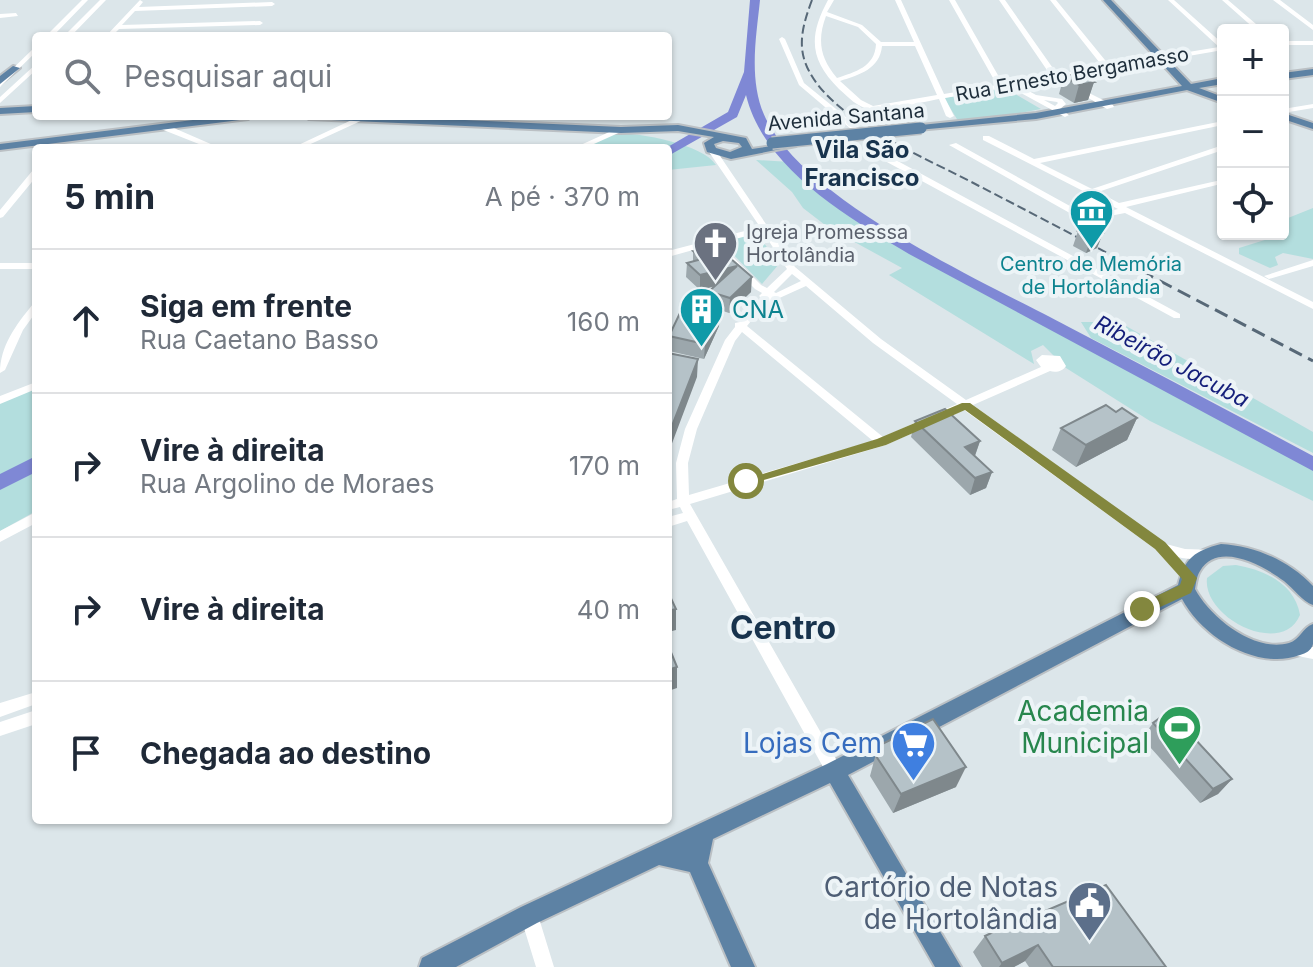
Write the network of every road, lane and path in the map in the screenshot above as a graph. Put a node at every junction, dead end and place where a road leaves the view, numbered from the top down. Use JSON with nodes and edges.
{"nodes":[{"id":1,"x":85,"y":0,"type":"edge"},
{"id":2,"x":103,"y":0,"type":"edge"},
{"id":3,"x":142,"y":0,"type":"edge"},
{"id":4,"x":831,"y":0,"type":"edge"},
{"id":5,"x":898,"y":0,"type":"edge"},
{"id":6,"x":952,"y":0,"type":"edge"},
{"id":7,"x":1002,"y":0,"type":"edge"},
{"id":8,"x":1053,"y":0,"type":"edge"},
{"id":9,"x":1107,"y":0,"type":"edge"},
{"id":10,"x":1116,"y":0,"type":"edge"},
{"id":11,"x":1171,"y":0,"type":"edge"},
{"id":12,"x":1225,"y":0,"type":"edge"},
{"id":13,"x":1276,"y":0,"type":"edge"},
{"id":14,"x":272,"y":4,"type":"dead end"},
{"id":15,"x":135,"y":9,"type":"junction"},
{"id":16,"x":824,"y":13,"type":"junction"},
{"id":17,"x":16,"y":15,"type":"dead end"},
{"id":18,"x":0,"y":16,"type":"edge"},
{"id":19,"x":260,"y":23,"type":"dead end"},
{"id":20,"x":1253,"y":24,"type":"edge"},
{"id":21,"x":118,"y":27,"type":"junction"},
{"id":22,"x":1313,"y":28,"type":"edge"},
{"id":23,"x":53,"y":32,"type":"edge"},
{"id":24,"x":71,"y":32,"type":"edge"},
{"id":25,"x":113,"y":32,"type":"edge"},
{"id":26,"x":782,"y":39,"type":"dead end"},
{"id":27,"x":1217,"y":42,"type":"edge"},
{"id":28,"x":1289,"y":43,"type":"edge"},
{"id":29,"x":1313,"y":43,"type":"edge"},
{"id":30,"x":879,"y":44,"type":"junction"},
{"id":31,"x":918,"y":44,"type":"junction"},
{"id":32,"x":1217,"y":48,"type":"edge"},
{"id":33,"x":32,"y":52,"type":"edge"},
{"id":34,"x":1164,"y":58,"type":"junction"},
{"id":35,"x":16,"y":68,"type":"joint"},
{"id":36,"x":1108,"y":68,"type":"junction"},
{"id":37,"x":32,"y":70,"type":"edge"},
{"id":38,"x":1313,"y":70,"type":"edge"},
{"id":39,"x":1289,"y":73,"type":"edge"},
{"id":40,"x":1055,"y":77,"type":"junction"},
{"id":41,"x":834,"y":81,"type":"junction"},
{"id":42,"x":0,"y":83,"type":"edge"},
{"id":43,"x":1005,"y":85,"type":"junction"},
{"id":44,"x":1217,"y":85,"type":"edge"},
{"id":45,"x":1198,"y":89,"type":"junction"},
{"id":46,"x":941,"y":96,"type":"junction"},
{"id":47,"x":1217,"y":96,"type":"edge"},
{"id":48,"x":0,"y":101,"type":"edge"},
{"id":49,"x":1106,"y":105,"type":"junction"},
{"id":50,"x":1313,"y":106,"type":"edge"},
{"id":51,"x":32,"y":109,"type":"edge"},
{"id":52,"x":0,"y":111,"type":"edge"},
{"id":53,"x":1057,"y":113,"type":"junction"},
{"id":54,"x":1289,"y":114,"type":"edge"},
{"id":55,"x":1289,"y":118,"type":"edge"},
{"id":56,"x":118,"y":120,"type":"edge"},
{"id":57,"x":120,"y":120,"type":"edge"},
{"id":58,"x":200,"y":120,"type":"edge"},
{"id":59,"x":343,"y":120,"type":"edge"},
{"id":60,"x":352,"y":121,"type":"junction"},
{"id":61,"x":955,"y":123,"type":"junction"},
{"id":62,"x":1217,"y":124,"type":"edge"},
{"id":63,"x":164,"y":127,"type":"junction"},
{"id":64,"x":1313,"y":128,"type":"edge"},
{"id":65,"x":143,"y":129,"type":"junction"},
{"id":66,"x":621,"y":130,"type":"junction"},
{"id":67,"x":80,"y":137,"type":"junction"},
{"id":68,"x":986,"y":138,"type":"dead end"},
{"id":69,"x":705,"y":139,"type":"junction"},
{"id":70,"x":738,"y":139,"type":"junction"},
{"id":71,"x":60,"y":144,"type":"edge"},
{"id":72,"x":206,"y":144,"type":"edge"},
{"id":73,"x":304,"y":144,"type":"edge"},
{"id":74,"x":588,"y":144,"type":"edge"},
{"id":75,"x":32,"y":145,"type":"edge"},
{"id":76,"x":774,"y":145,"type":"junction"},
{"id":77,"x":953,"y":145,"type":"dead end"},
{"id":78,"x":0,"y":147,"type":"edge"},
{"id":79,"x":1217,"y":149,"type":"edge"},
{"id":80,"x":738,"y":154,"type":"junction"},
{"id":81,"x":1034,"y":163,"type":"junction"},
{"id":82,"x":725,"y":166,"type":"junction"},
{"id":83,"x":32,"y":182,"type":"edge"},
{"id":84,"x":1217,"y":182,"type":"edge"},
{"id":85,"x":1091,"y":192,"type":"junction"},
{"id":86,"x":1124,"y":208,"type":"junction"},
{"id":87,"x":0,"y":215,"type":"edge"},
{"id":88,"x":764,"y":229,"type":"junction"},
{"id":89,"x":714,"y":243,"type":"junction"},
{"id":90,"x":672,"y":253,"type":"edge"},
{"id":91,"x":1313,"y":263,"type":"edge"},
{"id":92,"x":0,"y":266,"type":"edge"},
{"id":93,"x":32,"y":266,"type":"edge"},
{"id":94,"x":792,"y":269,"type":"junction"},
{"id":95,"x":1269,"y":276,"type":"junction"},
{"id":96,"x":805,"y":283,"type":"junction"},
{"id":97,"x":766,"y":297,"type":"junction"},
{"id":98,"x":1313,"y":298,"type":"edge"},
{"id":99,"x":1313,"y":306,"type":"edge"},
{"id":100,"x":32,"y":311,"type":"edge"},
{"id":101,"x":1177,"y":316,"type":"dead end"},
{"id":102,"x":739,"y":325,"type":"junction"},
{"id":103,"x":1048,"y":368,"type":"dead end"},
{"id":104,"x":0,"y":370,"type":"edge"},
{"id":105,"x":32,"y":387,"type":"edge"},
{"id":106,"x":0,"y":399,"type":"edge"},
{"id":107,"x":966,"y":405,"type":"junction"},
{"id":108,"x":882,"y":442,"type":"junction"},
{"id":109,"x":683,"y":502,"type":"junction"},
{"id":110,"x":672,"y":505,"type":"edge"},
{"id":111,"x":689,"y":516,"type":"junction"},
{"id":112,"x":32,"y":519,"type":"edge"},
{"id":113,"x":672,"y":521,"type":"edge"},
{"id":114,"x":0,"y":537,"type":"edge"},
{"id":115,"x":1163,"y":548,"type":"junction"},
{"id":116,"x":1217,"y":552,"type":"junction"},
{"id":117,"x":1304,"y":580,"type":"edge"},
{"id":118,"x":1188,"y":583,"type":"junction"},
{"id":119,"x":1313,"y":598,"type":"edge"},
{"id":120,"x":1313,"y":632,"type":"edge"},
{"id":121,"x":1288,"y":650,"type":"junction"},
{"id":122,"x":1313,"y":653,"type":"edge"},
{"id":123,"x":32,"y":699,"type":"edge"},
{"id":124,"x":0,"y":710,"type":"edge"},
{"id":125,"x":32,"y":718,"type":"edge"},
{"id":126,"x":0,"y":729,"type":"edge"},
{"id":127,"x":834,"y":771,"type":"junction"},
{"id":128,"x":704,"y":832,"type":"junction"},
{"id":129,"x":659,"y":854,"type":"junction"},
{"id":130,"x":697,"y":863,"type":"junction"},
{"id":131,"x":529,"y":915,"type":"junction"},
{"id":132,"x":431,"y":967,"type":"edge"},
{"id":133,"x":545,"y":967,"type":"edge"},
{"id":134,"x":743,"y":967,"type":"edge"},
{"id":135,"x":949,"y":967,"type":"edge"}],
"edges":[{"from":1,"to":23,"type":"street"},
{"from":2,"to":24,"type":"street"},
{"from":3,"to":15,"type":"street"},
{"from":4,"to":16,"type":"street"},
{"from":5,"to":31,"type":"street"},
{"from":6,"to":43,"type":"street"},
{"from":7,"to":40,"type":"street"},
{"from":8,"to":36,"type":"street"},
{"from":9,"to":34,"type":"main road"},
{"from":10,"to":34,"type":"main road"},
{"from":11,"to":27,"type":"street"},
{"from":12,"to":20,"type":"street"},
{"from":13,"to":22,"type":"street"},
{"from":14,"to":15,"type":"street"},
{"from":15,"to":21,"type":"street"},
{"from":16,"to":30,"type":"street"},
{"from":16,"to":41,"type":"street"},
{"from":17,"to":18,"type":"street"},
{"from":19,"to":21,"type":"street"},
{"from":21,"to":25,"type":"street"},
{"from":26,"to":101,"type":"street"},
{"from":28,"to":29,"type":"street"},
{"from":30,"to":31,"type":"street"},
{"from":30,"to":41,"type":"street"},
{"from":31,"to":46,"type":"street"},
{"from":32,"to":34,"type":"street","name":"Rua Ernesto Bergamasso"},
{"from":33,"to":35,"type":"street"},
{"from":34,"to":36,"type":"street","name":"Rua Ernesto Bergamasso"},
{"from":34,"to":45,"type":"main road"},
{"from":35,"to":42,"type":"main road"},
{"from":36,"to":40,"type":"street","name":"Rua Ernesto Bergamasso"},
{"from":37,"to":48,"type":"street"},
{"from":38,"to":39,"type":"main road"},
{"from":40,"to":43,"type":"street","name":"Rua Ernesto Bergamasso"},
{"from":40,"to":49,"type":"street"},
{"from":41,"to":46,"type":"street","name":"Rua Ernesto Bergamasso"},
{"from":43,"to":46,"type":"street","name":"Rua Ernesto Bergamasso"},
{"from":43,"to":53,"type":"street"},
{"from":43,"to":53,"type":"street"},
{"from":44,"to":45,"type":"main road","name":"Avenida Santana"},
{"from":45,"to":47,"type":"main road"},
{"from":45,"to":49,"type":"main road","name":"Avenida Santana"},
{"from":46,"to":61,"type":"street"},
{"from":49,"to":53,"type":"main road","name":"Avenida Santana"},
{"from":50,"to":54,"type":"street"},
{"from":51,"to":52,"type":"main road"},
{"from":53,"to":61,"type":"main road","name":"Avenida Santana"},
{"from":55,"to":64,"type":"main road"},
{"from":56,"to":67,"type":"main road"},
{"from":57,"to":65,"type":"main road"},
{"from":58,"to":63,"type":"main road"},
{"from":59,"to":60,"type":"main road","name":"Avenida Santana"},
{"from":60,"to":66,"type":"main road","name":"Avenida Santana"},
{"from":60,"to":73,"type":"street"},
{"from":61,"to":76,"type":"main road","name":"Avenida Santana","bridge":true},
{"from":62,"to":81,"type":"street"},
{"from":63,"to":65,"type":"main road"},
{"from":63,"to":72,"type":"street"},
{"from":65,"to":67,"type":"main road"},
{"from":66,"to":69,"type":"main road","name":"Avenida Santana"},
{"from":66,"to":74,"type":"street"},
{"from":67,"to":71,"type":"main road"},
{"from":68,"to":81,"type":"street"},
{"from":69,"to":70,"type":"main road","name":"Avenida Santana"},
{"from":69,"to":80,"type":"main road","name":"Avenida Santana"},
{"from":69,"to":82,"type":"street"},
{"from":70,"to":76,"type":"main road","name":"Avenida Santana"},
{"from":70,"to":80,"type":"main road","name":"Avenida Santana"},
{"from":75,"to":78,"type":"main road"},
{"from":76,"to":80,"type":"main road","name":"Avenida Santana"},
{"from":77,"to":86,"type":"street"},
{"from":79,"to":85,"type":"street"},
{"from":80,"to":82,"type":"street"},
{"from":81,"to":85,"type":"street"},
{"from":82,"to":88,"type":"street"},
{"from":83,"to":87,"type":"street"},
{"from":84,"to":86,"type":"street"},
{"from":85,"to":86,"type":"street"},
{"from":86,"to":95,"type":"street"},
{"from":86,"to":99,"type":"street"},
{"from":88,"to":89,"type":"street"},
{"from":88,"to":94,"type":"street"},
{"from":89,"to":90,"type":"street"},
{"from":89,"to":97,"type":"street"},
{"from":91,"to":95,"type":"street"},
{"from":92,"to":93,"type":"street"},
{"from":94,"to":96,"type":"street"},
{"from":94,"to":97,"type":"street"},
{"from":95,"to":98,"type":"street"},
{"from":96,"to":97,"type":"street"},
{"from":96,"to":107,"type":"street"},
{"from":97,"to":102,"type":"street"},
{"from":100,"to":104,"type":"street"},
{"from":102,"to":108,"type":"street"},
{"from":102,"to":109,"type":"street"},
{"from":103,"to":107,"type":"street"},
{"from":105,"to":106,"type":"street"},
{"from":107,"to":108,"type":"street"},
{"from":107,"to":115,"type":"street"},
{"from":108,"to":109,"type":"street"},
{"from":109,"to":110,"type":"street"},
{"from":109,"to":111,"type":"street"},
{"from":111,"to":113,"type":"street"},
{"from":111,"to":127,"type":"street"},
{"from":112,"to":114,"type":"street"},
{"from":115,"to":116,"type":"street"},
{"from":115,"to":118,"type":"street"},
{"from":116,"to":117,"type":"main road"},
{"from":116,"to":118,"type":"main road"},
{"from":117,"to":119,"type":"main road"},
{"from":118,"to":121,"type":"main road"},
{"from":118,"to":127,"type":"main road"},
{"from":120,"to":121,"type":"main road"},
{"from":121,"to":122,"type":"street"},
{"from":123,"to":124,"type":"street"},
{"from":125,"to":126,"type":"street"},
{"from":127,"to":128,"type":"main road"},
{"from":127,"to":135,"type":"main road"},
{"from":128,"to":129,"type":"main road"},
{"from":128,"to":130,"type":"main road"},
{"from":129,"to":130,"type":"main road"},
{"from":129,"to":131,"type":"main road"},
{"from":130,"to":134,"type":"main road"},
{"from":131,"to":132,"type":"main road"},
{"from":131,"to":133,"type":"street"}]}
